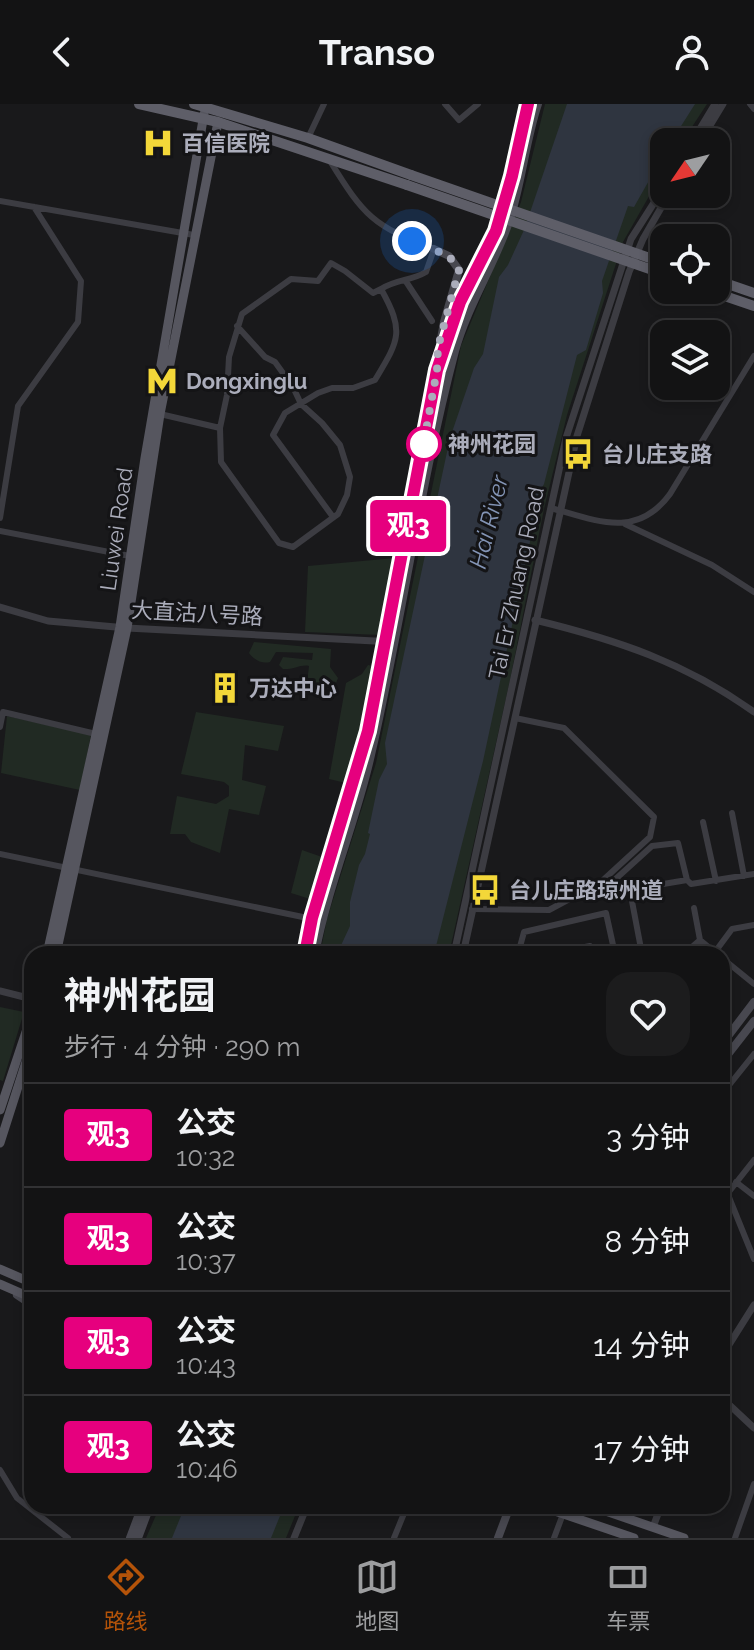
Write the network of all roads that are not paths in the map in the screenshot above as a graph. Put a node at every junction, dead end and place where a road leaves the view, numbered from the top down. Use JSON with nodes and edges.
{"nodes":[{"id":1,"x":139,"y":104,"type":"edge"},
{"id":2,"x":324,"y":104,"type":"edge"},
{"id":3,"x":445,"y":104,"type":"edge"},
{"id":4,"x":478,"y":104,"type":"edge"},
{"id":5,"x":528,"y":104,"type":"edge"},
{"id":6,"x":538,"y":104,"type":"edge"},
{"id":7,"x":715,"y":104,"type":"edge"},
{"id":8,"x":723,"y":104,"type":"edge"},
{"id":9,"x":202,"y":107,"type":"edge"},
{"id":10,"x":218,"y":122,"type":"junction"},
{"id":11,"x":700,"y":128,"type":"edge"},
{"id":12,"x":708,"y":128,"type":"edge"},
{"id":13,"x":308,"y":138,"type":"junction"},
{"id":14,"x":328,"y":158,"type":"junction"},
{"id":15,"x":409,"y":180,"type":"junction"},
{"id":16,"x":0,"y":201,"type":"edge"},
{"id":17,"x":34,"y":207,"type":"junction"},
{"id":18,"x":650,"y":207,"type":"edge"},
{"id":19,"x":661,"y":208,"type":"edge"},
{"id":20,"x":183,"y":233,"type":"junction"},
{"id":21,"x":194,"y":235,"type":"junction"},
{"id":22,"x":434,"y":249,"type":"junction"},
{"id":23,"x":650,"y":258,"type":"edge"},
{"id":24,"x":650,"y":269,"type":"edge"},
{"id":25,"x":405,"y":280,"type":"junction"},
{"id":26,"x":730,"y":284,"type":"edge"},
{"id":27,"x":381,"y":289,"type":"junction"},
{"id":28,"x":751,"y":291,"type":"edge"},
{"id":29,"x":730,"y":299,"type":"edge"},
{"id":30,"x":750,"y":306,"type":"edge"},
{"id":31,"x":432,"y":321,"type":"dead end"},
{"id":32,"x":237,"y":326,"type":"junction"},
{"id":33,"x":754,"y":356,"type":"edge"},
{"id":34,"x":437,"y":370,"type":"junction"},
{"id":35,"x":301,"y":404,"type":"junction"},
{"id":36,"x":160,"y":414,"type":"junction"},
{"id":37,"x":220,"y":428,"type":"junction"},
{"id":38,"x":555,"y":510,"type":"junction"},
{"id":39,"x":333,"y":517,"type":"junction"},
{"id":40,"x":0,"y":518,"type":"edge"},
{"id":41,"x":625,"y":524,"type":"junction"},
{"id":42,"x":0,"y":531,"type":"edge"},
{"id":43,"x":130,"y":556,"type":"junction"},
{"id":44,"x":754,"y":592,"type":"edge"},
{"id":45,"x":0,"y":607,"type":"edge"},
{"id":46,"x":535,"y":620,"type":"junction"},
{"id":47,"x":123,"y":628,"type":"junction"},
{"id":48,"x":391,"y":641,"type":"junction"},
{"id":49,"x":754,"y":712,"type":"edge"},
{"id":50,"x":1,"y":715,"type":"edge"},
{"id":51,"x":515,"y":718,"type":"junction"},
{"id":52,"x":0,"y":727,"type":"edge"},
{"id":53,"x":96,"y":734,"type":"junction"},
{"id":54,"x":732,"y":813,"type":"dead end"},
{"id":55,"x":703,"y":822,"type":"dead end"},
{"id":56,"x":0,"y":854,"type":"edge"},
{"id":57,"x":70,"y":868,"type":"junction"},
{"id":58,"x":754,"y":874,"type":"edge"},
{"id":59,"x":744,"y":876,"type":"junction"},
{"id":60,"x":687,"y":880,"type":"junction"},
{"id":61,"x":716,"y":881,"type":"junction"},
{"id":62,"x":631,"y":896,"type":"dead end"},
{"id":63,"x":694,"y":908,"type":"dead end"},
{"id":64,"x":472,"y":909,"type":"junction"},
{"id":65,"x":312,"y":918,"type":"junction"},
{"id":66,"x":322,"y":921,"type":"junction"},
{"id":67,"x":754,"y":925,"type":"edge"},
{"id":68,"x":700,"y":940,"type":"junction"},
{"id":69,"x":49,"y":946,"type":"edge"},
{"id":70,"x":57,"y":946,"type":"edge"},
{"id":71,"x":307,"y":946,"type":"edge"},
{"id":72,"x":317,"y":946,"type":"edge"},
{"id":73,"x":456,"y":946,"type":"edge"},
{"id":74,"x":465,"y":946,"type":"edge"},
{"id":75,"x":520,"y":946,"type":"edge"},
{"id":76,"x":613,"y":946,"type":"edge"},
{"id":77,"x":640,"y":946,"type":"edge"},
{"id":78,"x":693,"y":946,"type":"edge"},
{"id":79,"x":707,"y":946,"type":"edge"},
{"id":80,"x":721,"y":946,"type":"edge"},
{"id":81,"x":730,"y":964,"type":"edge"},
{"id":82,"x":754,"y":984,"type":"edge"},
{"id":83,"x":0,"y":993,"type":"edge"},
{"id":84,"x":24,"y":999,"type":"edge"},
{"id":85,"x":754,"y":1002,"type":"edge"},
{"id":86,"x":754,"y":1021,"type":"edge"},
{"id":87,"x":730,"y":1034,"type":"edge"},
{"id":88,"x":24,"y":1038,"type":"edge"},
{"id":89,"x":730,"y":1052,"type":"edge"},
{"id":90,"x":754,"y":1054,"type":"edge"},
{"id":91,"x":24,"y":1068,"type":"edge"},
{"id":92,"x":730,"y":1084,"type":"edge"},
{"id":93,"x":0,"y":1110,"type":"edge"},
{"id":94,"x":0,"y":1143,"type":"edge"},
{"id":95,"x":754,"y":1160,"type":"edge"},
{"id":96,"x":736,"y":1182,"type":"junction"},
{"id":97,"x":730,"y":1190,"type":"edge"},
{"id":98,"x":754,"y":1196,"type":"edge"},
{"id":99,"x":730,"y":1198,"type":"edge"},
{"id":100,"x":754,"y":1259,"type":"edge"},
{"id":101,"x":0,"y":1269,"type":"edge"},
{"id":102,"x":24,"y":1279,"type":"edge"},
{"id":103,"x":4,"y":1286,"type":"edge"},
{"id":104,"x":24,"y":1295,"type":"edge"},
{"id":105,"x":24,"y":1300,"type":"edge"},
{"id":106,"x":754,"y":1305,"type":"edge"},
{"id":107,"x":730,"y":1343,"type":"edge"},
{"id":108,"x":730,"y":1406,"type":"edge"},
{"id":109,"x":754,"y":1428,"type":"edge"},
{"id":110,"x":0,"y":1470,"type":"edge"},
{"id":111,"x":754,"y":1484,"type":"edge"},
{"id":112,"x":24,"y":1503,"type":"edge"},
{"id":113,"x":37,"y":1514,"type":"edge"},
{"id":114,"x":139,"y":1514,"type":"edge"},
{"id":115,"x":147,"y":1514,"type":"edge"},
{"id":116,"x":304,"y":1514,"type":"edge"},
{"id":117,"x":404,"y":1514,"type":"edge"},
{"id":118,"x":507,"y":1514,"type":"edge"},
{"id":119,"x":563,"y":1514,"type":"joint"},
{"id":120,"x":615,"y":1514,"type":"edge"},
{"id":121,"x":658,"y":1514,"type":"edge"},
{"id":122,"x":653,"y":1527,"type":"junction"},
{"id":123,"x":68,"y":1538,"type":"edge"},
{"id":124,"x":130,"y":1538,"type":"edge"},
{"id":125,"x":138,"y":1538,"type":"edge"},
{"id":126,"x":294,"y":1538,"type":"edge"},
{"id":127,"x":394,"y":1538,"type":"edge"},
{"id":128,"x":498,"y":1538,"type":"edge"},
{"id":129,"x":554,"y":1538,"type":"edge"},
{"id":130,"x":634,"y":1538,"type":"edge"},
{"id":131,"x":684,"y":1538,"type":"edge"},
{"id":132,"x":735,"y":1538,"type":"edge"}],
"edges":[{"from":1,"to":9,"type":"highway"},
{"from":2,"to":13,"type":"street"},
{"from":3,"to":4,"type":"street"},
{"from":5,"to":34,"type":"main road"},
{"from":6,"to":48,"type":"main road"},
{"from":7,"to":11,"type":"street"},
{"from":8,"to":12,"type":"street"},
{"from":9,"to":10,"type":"highway"},
{"from":9,"to":13,"type":"highway"},
{"from":9,"to":20,"type":"main road","name":"Liuwei Road"},
{"from":10,"to":14,"type":"highway"},
{"from":10,"to":21,"type":"main road","name":"Liuwei Road"},
{"from":13,"to":15,"type":"highway"},
{"from":14,"to":15,"type":"highway"},
{"from":14,"to":22,"type":"street"},
{"from":15,"to":23,"type":"highway","bridge":true},
{"from":15,"to":24,"type":"highway","bridge":true},
{"from":16,"to":17,"type":"street"},
{"from":17,"to":20,"type":"street"},
{"from":17,"to":40,"type":"street"},
{"from":18,"to":38,"type":"street","name":"Tai Er Zhuang Road"},
{"from":19,"to":38,"type":"street","name":"Tai Er Zhuang Road"},
{"from":20,"to":21,"type":"street"},
{"from":20,"to":43,"type":"main road","name":"Liuwei Road"},
{"from":21,"to":36,"type":"main road","name":"Liuwei Road"},
{"from":22,"to":25,"type":"street"},
{"from":22,"to":34,"type":"main road"},
{"from":25,"to":27,"type":"street"},
{"from":25,"to":31,"type":"street"},
{"from":26,"to":28,"type":"highway"},
{"from":27,"to":32,"type":"street"},
{"from":27,"to":35,"type":"street"},
{"from":29,"to":30,"type":"highway"},
{"from":32,"to":35,"type":"street"},
{"from":32,"to":37,"type":"street"},
{"from":33,"to":41,"type":"street"},
{"from":34,"to":48,"type":"main road"},
{"from":35,"to":39,"type":"street"},
{"from":35,"to":39,"type":"street"},
{"from":36,"to":37,"type":"street"},
{"from":36,"to":47,"type":"main road","name":"Liuwei Road"},
{"from":37,"to":39,"type":"street"},
{"from":38,"to":41,"type":"street"},
{"from":38,"to":46,"type":"street","name":"Tai Er Zhuang Road"},
{"from":38,"to":73,"type":"street","name":"Tai Er Zhuang Road"},
{"from":41,"to":44,"type":"street"},
{"from":42,"to":43,"type":"street"},
{"from":43,"to":47,"type":"main road","name":"Liuwei Road"},
{"from":45,"to":47,"type":"street","name":"大直沽八号路"},
{"from":46,"to":49,"type":"street"},
{"from":46,"to":51,"type":"street","name":"Tai Er Zhuang Road"},
{"from":47,"to":48,"type":"street","name":"大直沽八号路"},
{"from":47,"to":53,"type":"main road","name":"Liuwei Road"},
{"from":47,"to":57,"type":"main road","name":"Liuwei Road"},
{"from":48,"to":65,"type":"main road"},
{"from":48,"to":66,"type":"main road"},
{"from":50,"to":52,"type":"street"},
{"from":50,"to":53,"type":"street"},
{"from":51,"to":64,"type":"street","name":"Tai Er Zhuang Road"},
{"from":51,"to":64,"type":"street"},
{"from":53,"to":57,"type":"main road","name":"Liuwei Road"},
{"from":54,"to":59,"type":"street"},
{"from":55,"to":61,"type":"street"},
{"from":56,"to":57,"type":"street"},
{"from":57,"to":65,"type":"street"},
{"from":57,"to":69,"type":"main road","name":"Liuwei Road"},
{"from":57,"to":70,"type":"main road","name":"Liuwei Road"},
{"from":58,"to":59,"type":"street"},
{"from":59,"to":61,"type":"street"},
{"from":60,"to":60,"type":"street"},
{"from":60,"to":61,"type":"street"},
{"from":62,"to":77,"type":"street"},
{"from":63,"to":68,"type":"street"},
{"from":64,"to":74,"type":"street","name":"Tai Er Zhuang Road"},
{"from":65,"to":66,"type":"street"},
{"from":65,"to":71,"type":"main road"},
{"from":66,"to":72,"type":"main road"},
{"from":67,"to":80,"type":"street"},
{"from":68,"to":78,"type":"street"},
{"from":68,"to":79,"type":"street"},
{"from":75,"to":76,"type":"street"},
{"from":81,"to":82,"type":"street"},
{"from":83,"to":84,"type":"street"},
{"from":85,"to":87,"type":"main road"},
{"from":86,"to":89,"type":"main road"},
{"from":88,"to":93,"type":"main road"},
{"from":90,"to":92,"type":"street"},
{"from":91,"to":94,"type":"main road"},
{"from":95,"to":96,"type":"street"},
{"from":96,"to":97,"type":"street"},
{"from":96,"to":98,"type":"street"},
{"from":99,"to":100,"type":"street"},
{"from":101,"to":102,"type":"main road"},
{"from":103,"to":104,"type":"main road"},
{"from":103,"to":105,"type":"main road"},
{"from":106,"to":107,"type":"street"},
{"from":108,"to":109,"type":"street"},
{"from":110,"to":112,"type":"street"},
{"from":111,"to":132,"type":"street"},
{"from":113,"to":123,"type":"street"},
{"from":114,"to":124,"type":"main road"},
{"from":115,"to":125,"type":"main road"},
{"from":116,"to":126,"type":"street"},
{"from":117,"to":127,"type":"street"},
{"from":118,"to":128,"type":"main road"},
{"from":119,"to":129,"type":"street"},
{"from":119,"to":130,"type":"main road"},
{"from":120,"to":122,"type":"main road"},
{"from":121,"to":122,"type":"street"},
{"from":122,"to":131,"type":"main road"}]}
